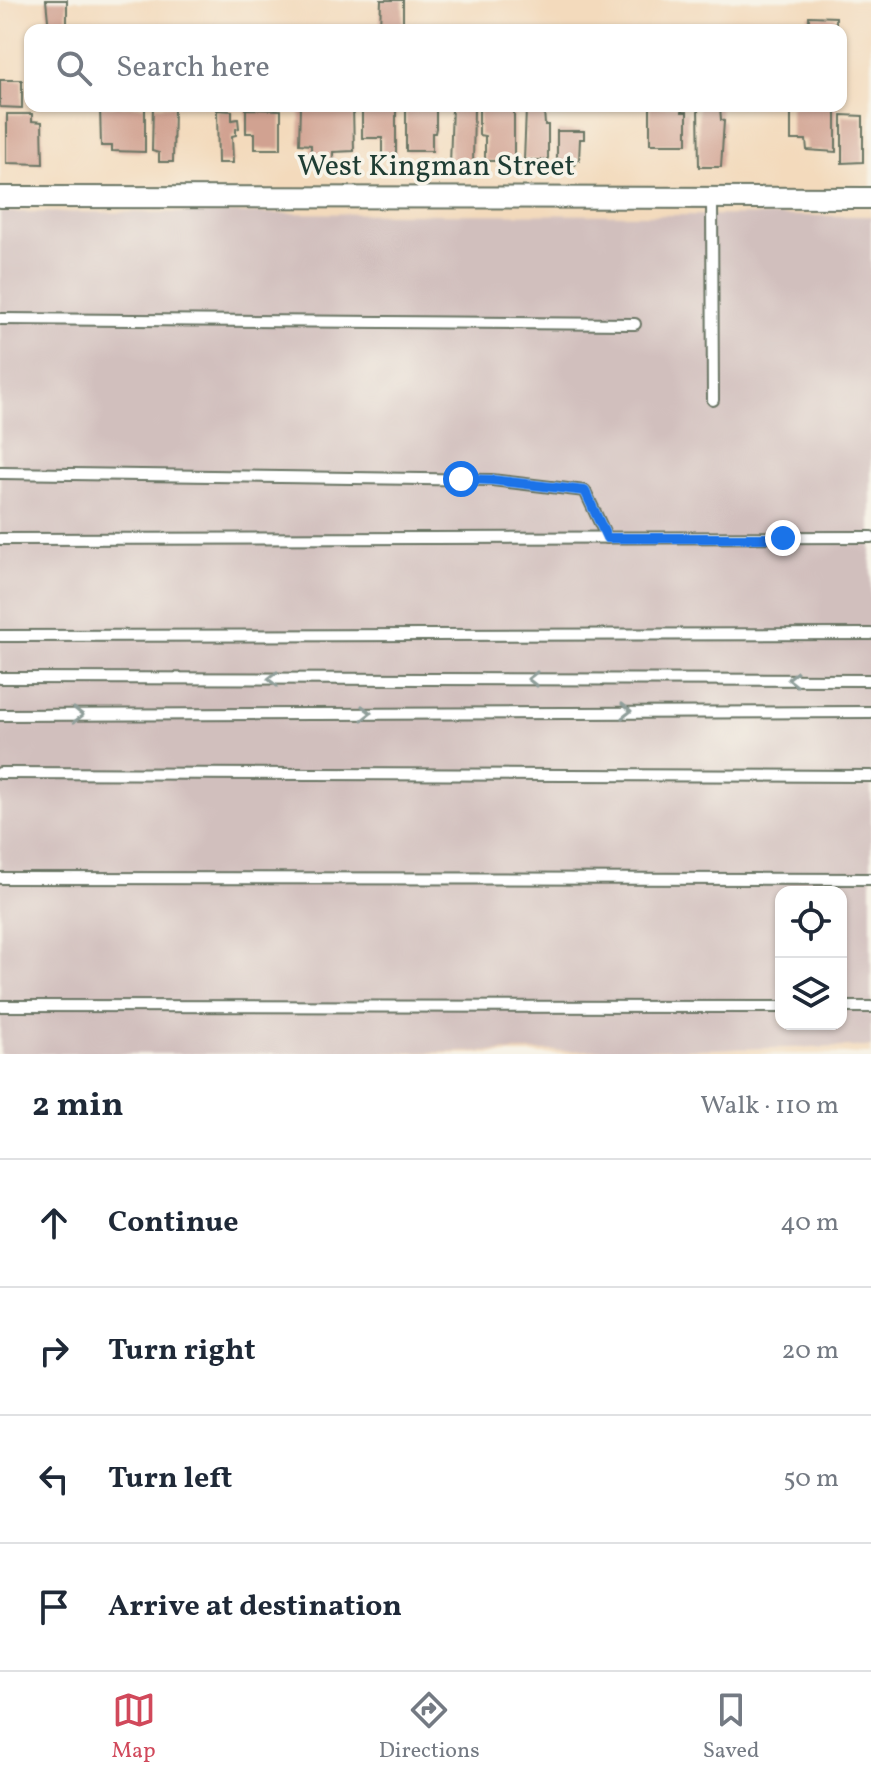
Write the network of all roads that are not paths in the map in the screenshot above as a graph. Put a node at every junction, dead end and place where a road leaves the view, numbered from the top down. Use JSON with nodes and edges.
{"nodes":[{"id":1,"x":0,"y":197,"type":"edge"},
{"id":2,"x":712,"y":198,"type":"junction"},
{"id":3,"x":871,"y":198,"type":"edge"},
{"id":4,"x":0,"y":319,"type":"edge"},
{"id":5,"x":635,"y":324,"type":"dead end"},
{"id":6,"x":713,"y":400,"type":"dead end"},
{"id":7,"x":0,"y":473,"type":"edge"},
{"id":8,"x":871,"y":537,"type":"edge"},
{"id":9,"x":607,"y":538,"type":"junction"},
{"id":10,"x":0,"y":539,"type":"edge"},
{"id":11,"x":871,"y":634,"type":"edge"},
{"id":12,"x":0,"y":636,"type":"edge"},
{"id":13,"x":0,"y":678,"type":"edge"},
{"id":14,"x":871,"y":680,"type":"edge"},
{"id":15,"x":871,"y":712,"type":"edge"},
{"id":16,"x":0,"y":715,"type":"edge"},
{"id":17,"x":0,"y":773,"type":"edge"},
{"id":18,"x":871,"y":776,"type":"edge"},
{"id":19,"x":0,"y":878,"type":"edge"},
{"id":20,"x":871,"y":879,"type":"edge"},
{"id":21,"x":0,"y":1006,"type":"edge"},
{"id":22,"x":775,"y":1007,"type":"edge"},
{"id":23,"x":847,"y":1007,"type":"edge"},
{"id":24,"x":871,"y":1007,"type":"edge"}],
"edges":[{"from":1,"to":2,"type":"street","name":"West Kingman Street"},
{"from":2,"to":3,"type":"street","name":"West Kingman Street"},
{"from":2,"to":6,"type":"lane"},
{"from":4,"to":5,"type":"lane"},
{"from":7,"to":9,"type":"lane"},
{"from":8,"to":9,"type":"lane"},
{"from":9,"to":10,"type":"lane"},
{"from":11,"to":12,"type":"lane"},
{"from":14,"to":13,"type":"lane","one_way":true},
{"from":16,"to":15,"type":"lane","one_way":true},
{"from":17,"to":18,"type":"lane"},
{"from":19,"to":20,"type":"lane"},
{"from":21,"to":22,"type":"lane"},
{"from":23,"to":24,"type":"lane"}]}
